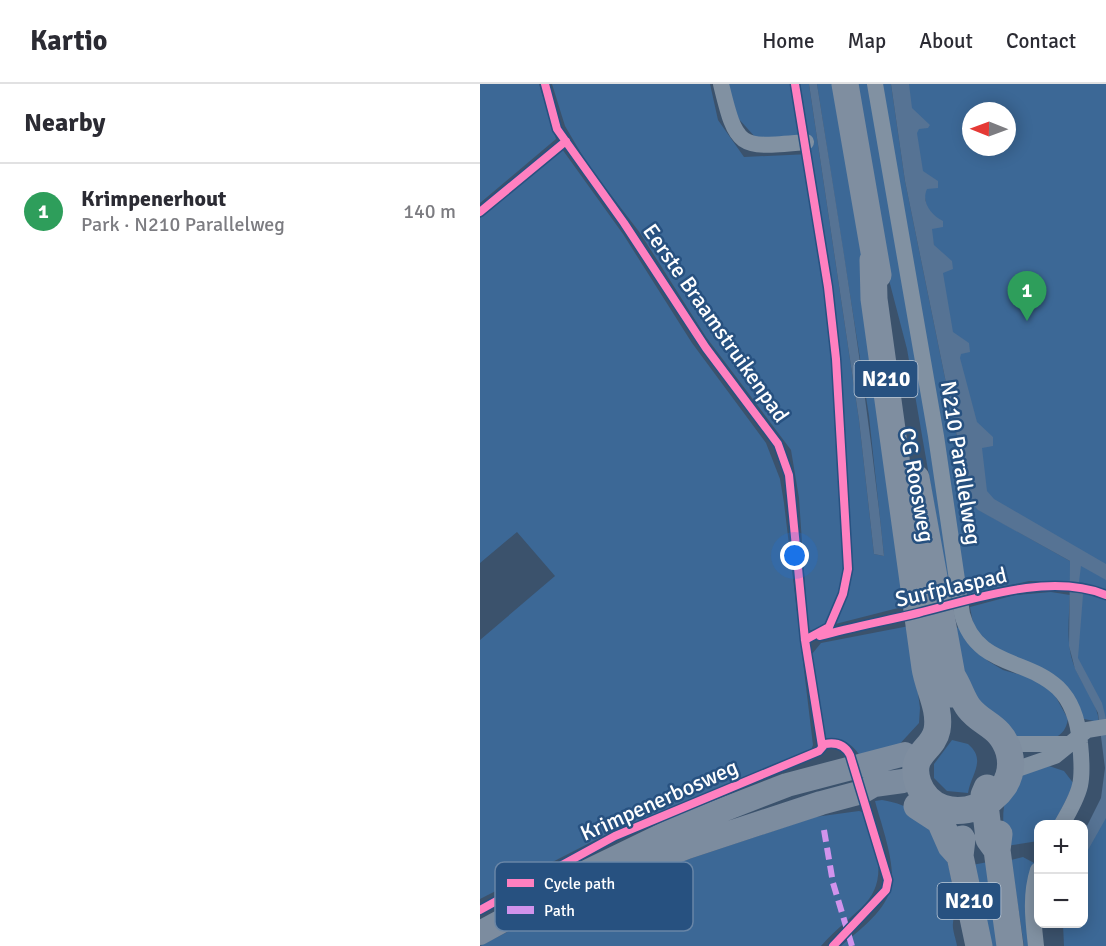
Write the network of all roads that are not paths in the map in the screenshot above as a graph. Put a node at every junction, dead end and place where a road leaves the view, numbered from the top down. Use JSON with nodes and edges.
{"nodes":[{"id":1,"x":721,"y":84,"type":"edge"},
{"id":2,"x":845,"y":84,"type":"edge"},
{"id":3,"x":875,"y":84,"type":"edge"},
{"id":4,"x":806,"y":142,"type":"dead end"},
{"id":5,"x":939,"y":677,"type":"junction"},
{"id":6,"x":948,"y":722,"type":"junction"},
{"id":7,"x":1106,"y":727,"type":"edge"},
{"id":8,"x":1079,"y":736,"type":"junction"},
{"id":9,"x":998,"y":744,"type":"junction"},
{"id":10,"x":905,"y":754,"type":"junction"},
{"id":11,"x":1009,"y":772,"type":"junction"},
{"id":12,"x":910,"y":785,"type":"junction"},
{"id":13,"x":990,"y":801,"type":"junction"},
{"id":14,"x":948,"y":816,"type":"junction"},
{"id":15,"x":1065,"y":820,"type":"edge"},
{"id":16,"x":607,"y":862,"type":"edge"},
{"id":17,"x":646,"y":862,"type":"edge"},
{"id":18,"x":1037,"y":874,"type":"edge"},
{"id":19,"x":495,"y":925,"type":"edge"},
{"id":20,"x":480,"y":933,"type":"edge"},
{"id":21,"x":979,"y":946,"type":"edge"},
{"id":22,"x":1010,"y":946,"type":"edge"},
{"id":23,"x":1036,"y":946,"type":"edge"}],
"edges":[{"from":1,"to":4,"type":"street"},
{"from":2,"to":5,"type":"main road","name":"CG Roosweg","number":"N210"},
{"from":3,"to":8,"type":"street","name":"N210 Parallelweg"},
{"from":5,"to":6,"type":"main road","name":"CG Roosweg","number":"N210"},
{"from":5,"to":6,"type":"main road","name":"CG Roosweg","number":"N210"},
{"from":6,"to":9,"type":"main road","number":"N210"},
{"from":6,"to":10,"type":"main road"},
{"from":6,"to":12,"type":"main road","number":"N210"},
{"from":7,"to":8,"type":"street"},
{"from":8,"to":9,"type":"street"},
{"from":8,"to":11,"type":"street"},
{"from":8,"to":15,"type":"street","name":"N210 Parallelweg"},
{"from":9,"to":11,"type":"main road"},
{"from":9,"to":13,"type":"main road","number":"N210"},
{"from":10,"to":12,"type":"main road"},
{"from":10,"to":16,"type":"main road","name":"Krimpenerbosweg"},
{"from":11,"to":13,"type":"main road"},
{"from":12,"to":14,"type":"main road"},
{"from":12,"to":17,"type":"main road","name":"Krimpenerbosweg"},
{"from":13,"to":14,"type":"main road"},
{"from":13,"to":22,"type":"main road","number":"N210"},
{"from":14,"to":21,"type":"main road","number":"N210"},
{"from":18,"to":23,"type":"street"},
{"from":19,"to":20,"type":"main road","name":"Krimpenerbosweg"}]}
